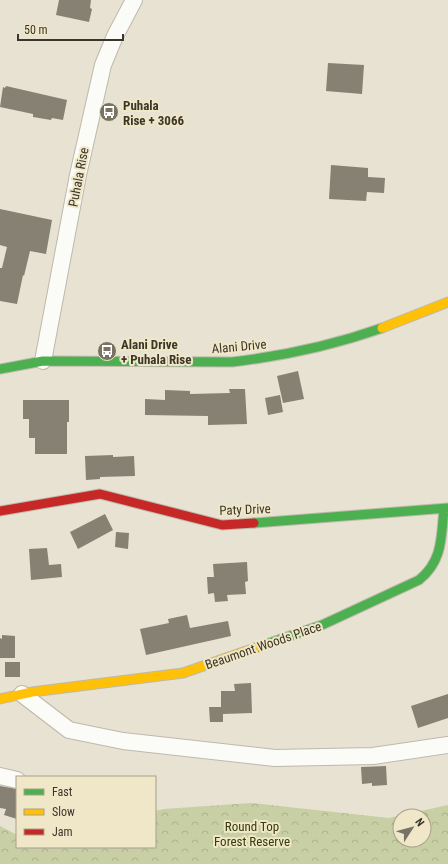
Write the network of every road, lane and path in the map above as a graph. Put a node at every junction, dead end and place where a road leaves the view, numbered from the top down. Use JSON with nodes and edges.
{"nodes":[{"id":1,"x":134,"y":0,"type":"edge"},
{"id":2,"x":448,"y":302,"type":"edge"},
{"id":3,"x":43,"y":361,"type":"junction"},
{"id":4,"x":0,"y":370,"type":"edge"},
{"id":5,"x":446,"y":509,"type":"edge"},
{"id":6,"x":0,"y":511,"type":"edge"},
{"id":7,"x":22,"y":694,"type":"junction"},
{"id":8,"x":0,"y":699,"type":"edge"},
{"id":9,"x":448,"y":745,"type":"edge"},
{"id":10,"x":0,"y":776,"type":"edge"},
{"id":11,"x":16,"y":780,"type":"edge"}],
"edges":[{"from":1,"to":3,"type":"street","name":"Puhala Rise"},
{"from":2,"to":3,"type":"street","name":"Alani Drive"},
{"from":3,"to":4,"type":"street","name":"Alani Drive"},
{"from":5,"to":6,"type":"street","name":"Paty Drive"},
{"from":5,"to":7,"type":"street","name":"Beaumont Woods Place"},
{"from":7,"to":8,"type":"street","name":"Beaumont Woods Place"},
{"from":7,"to":9,"type":"street"},
{"from":10,"to":11,"type":"street"}]}
